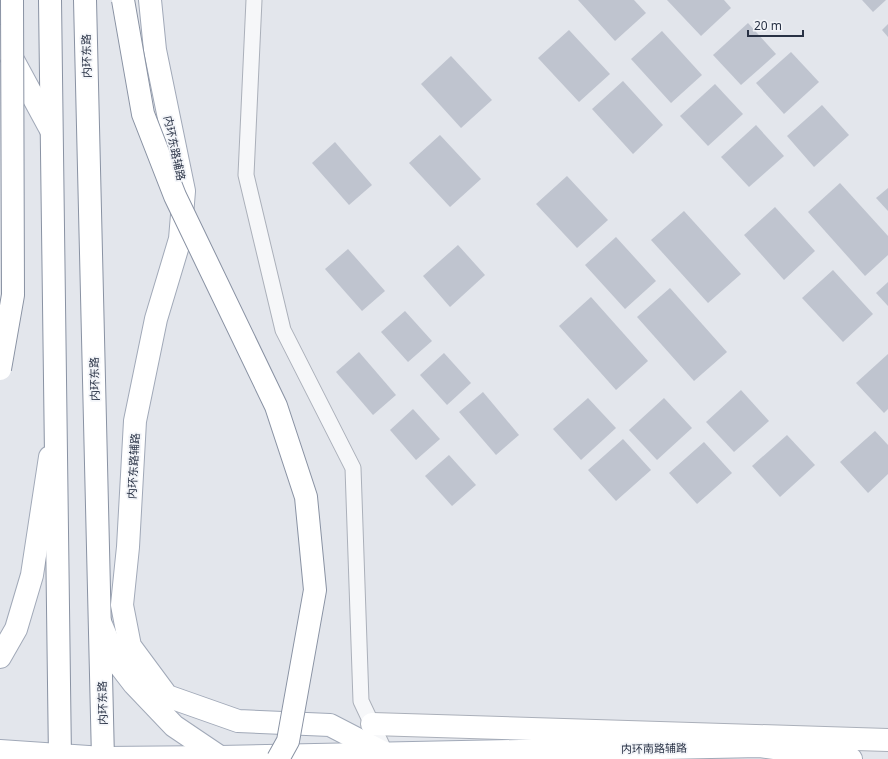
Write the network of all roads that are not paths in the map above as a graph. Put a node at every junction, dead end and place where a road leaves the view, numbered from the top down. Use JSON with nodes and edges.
{"nodes":[{"id":1,"x":12,"y":0,"type":"edge"},
{"id":2,"x":50,"y":0,"type":"edge"},
{"id":3,"x":85,"y":0,"type":"edge"},
{"id":4,"x":123,"y":0,"type":"edge"},
{"id":5,"x":150,"y":0,"type":"edge"},
{"id":6,"x":254,"y":0,"type":"edge"},
{"id":7,"x":0,"y":36,"type":"edge"},
{"id":8,"x":52,"y":130,"type":"junction"},
{"id":9,"x":0,"y":369,"type":"edge"},
{"id":10,"x":56,"y":416,"type":"junction"},
{"id":11,"x":100,"y":622,"type":"junction"},
{"id":12,"x":0,"y":657,"type":"edge"},
{"id":13,"x":372,"y":724,"type":"junction"},
{"id":14,"x":888,"y":740,"type":"edge"},
{"id":15,"x":0,"y":751,"type":"edge"},
{"id":16,"x":386,"y":754,"type":"junction"},
{"id":17,"x":60,"y":757,"type":"edge"},
{"id":18,"x":220,"y":757,"type":"junction"},
{"id":19,"x":103,"y":758,"type":"edge"},
{"id":20,"x":278,"y":759,"type":"edge"},
{"id":21,"x":851,"y":759,"type":"edge"}],
"edges":[{"from":1,"to":9,"type":"main road","bridge":true},
{"from":2,"to":8,"type":"main road"},
{"from":3,"to":11,"type":"main road","name":"内环东路"},
{"from":4,"to":20,"type":"main road","bridge":true},
{"from":5,"to":16,"type":"main road","name":"内环东路辅路"},
{"from":6,"to":13,"type":"street"},
{"from":7,"to":8,"type":"main road"},
{"from":8,"to":10,"type":"main road"},
{"from":10,"to":12,"type":"main road"},
{"from":10,"to":17,"type":"main road"},
{"from":11,"to":18,"type":"main road"},
{"from":11,"to":19,"type":"main road","name":"内环东路"},
{"from":13,"to":14,"type":"main road"},
{"from":13,"to":16,"type":"street"},
{"from":15,"to":17,"type":"main road","name":"内环南路辅路"},
{"from":16,"to":18,"type":"main road","name":"内环南路辅路"},
{"from":16,"to":21,"type":"main road","name":"内环南路辅路"},
{"from":17,"to":19,"type":"main road","name":"内环南路辅路"},
{"from":18,"to":19,"type":"main road","name":"内环南路辅路"}]}
